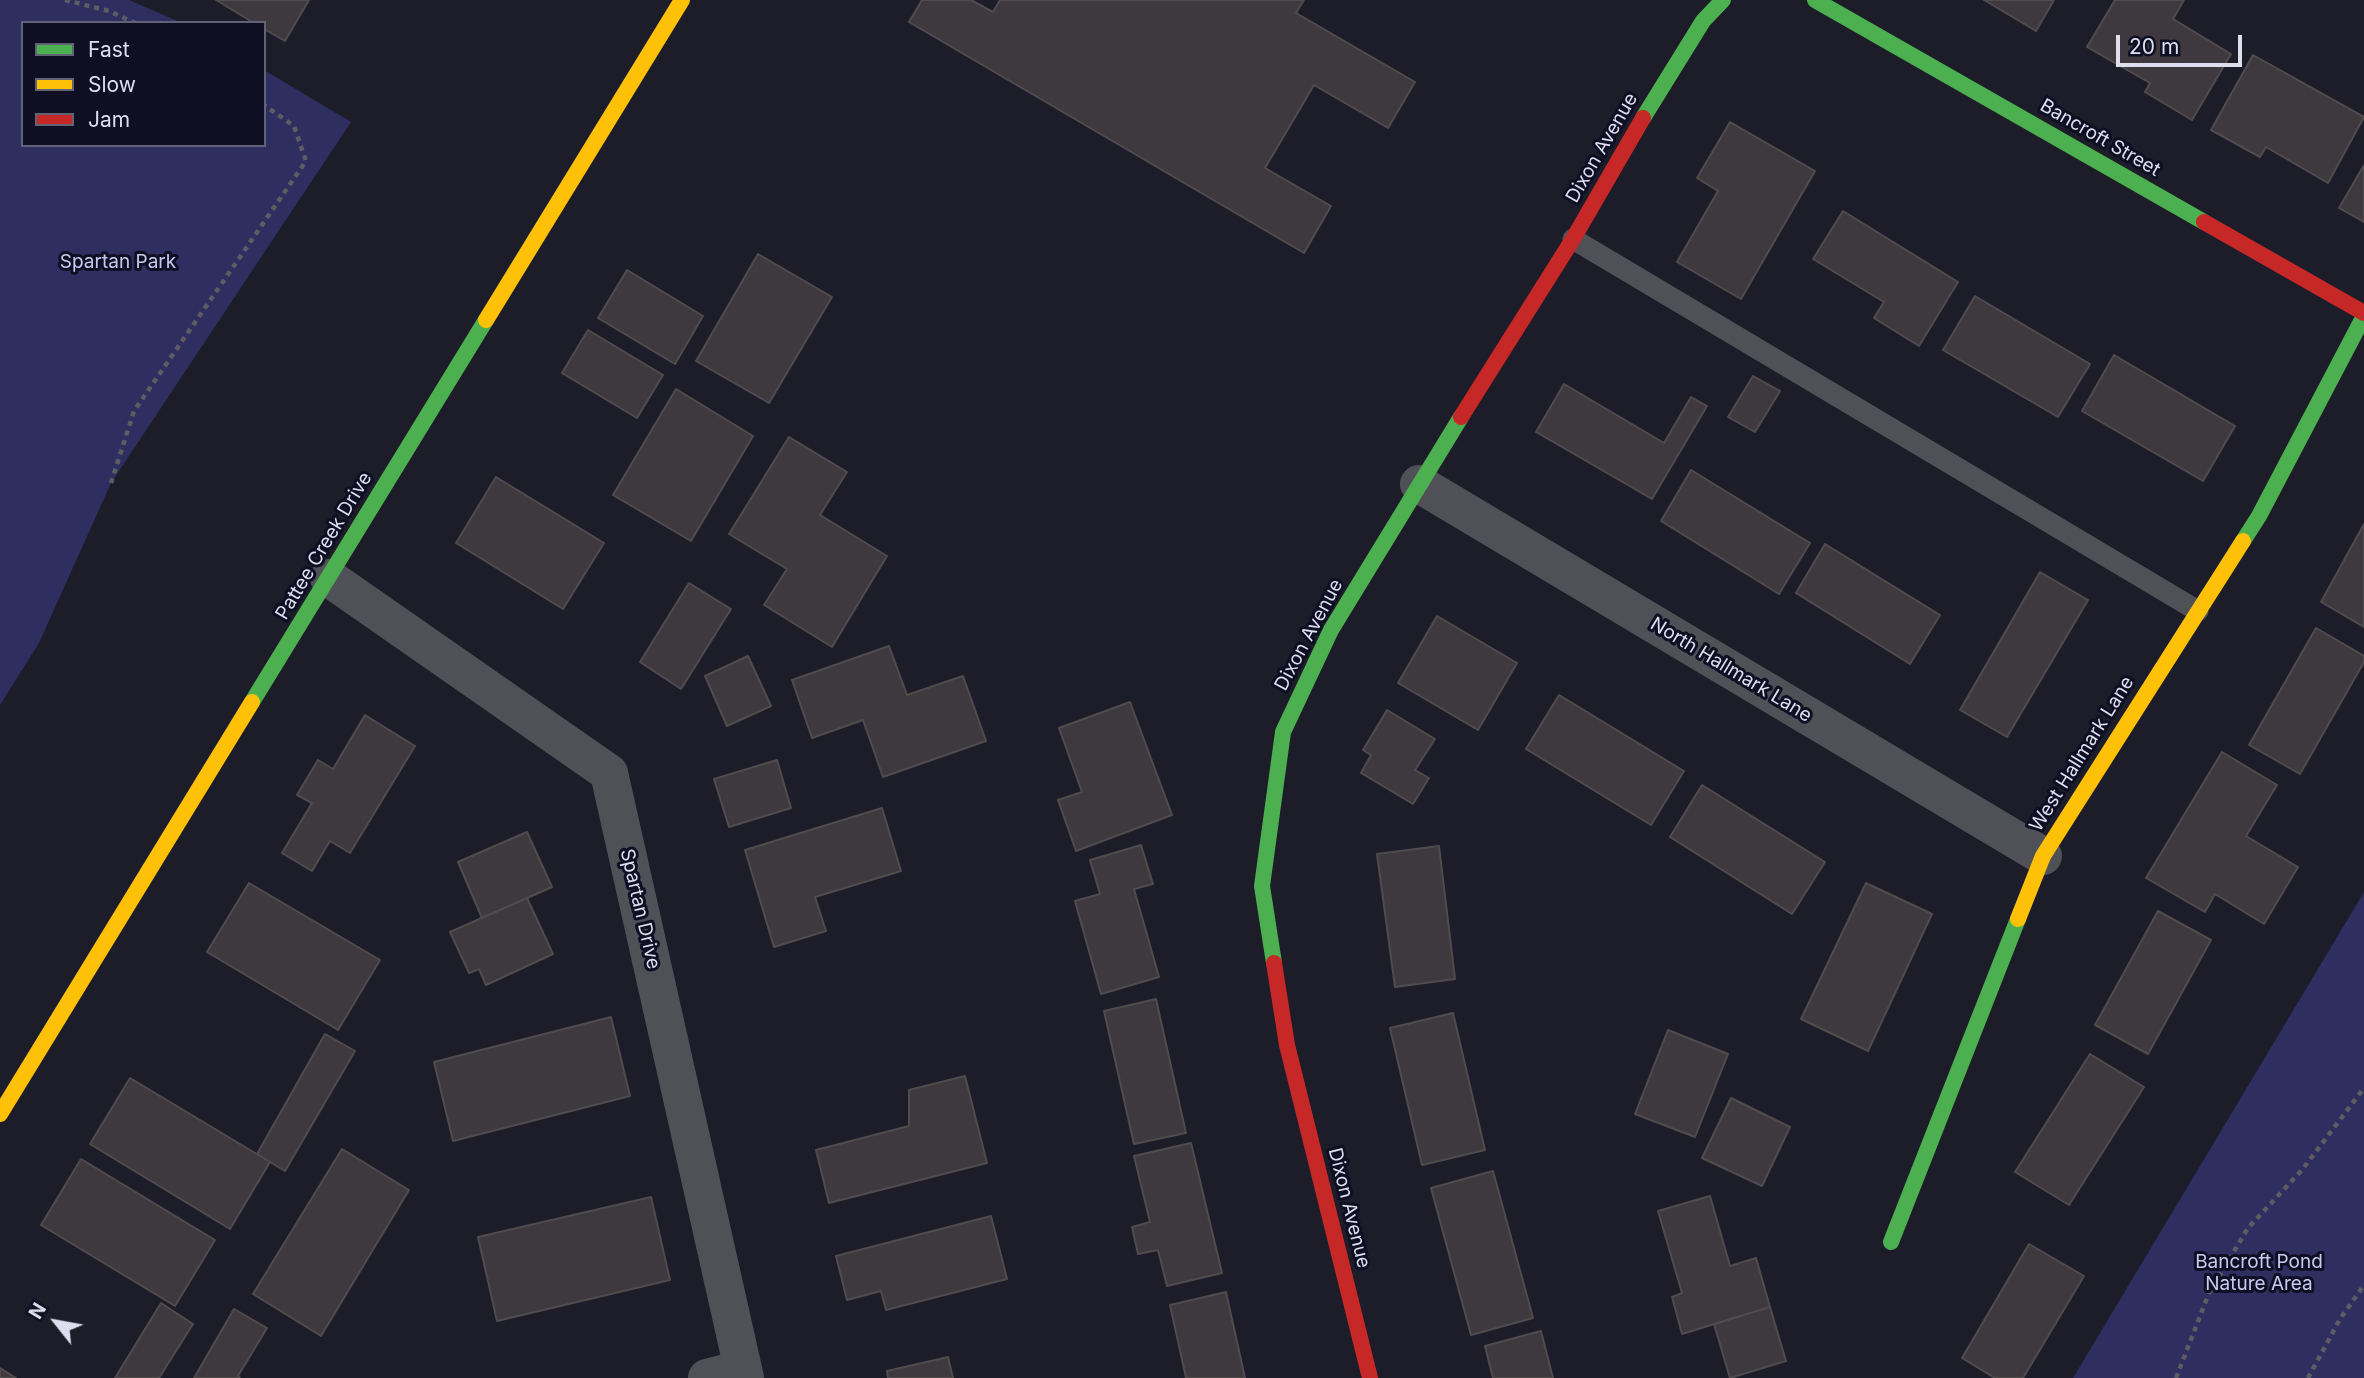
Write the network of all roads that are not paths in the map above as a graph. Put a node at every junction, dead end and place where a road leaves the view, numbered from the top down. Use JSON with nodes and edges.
{"nodes":[{"id":1,"x":682,"y":0,"type":"edge"},
{"id":2,"x":1723,"y":0,"type":"edge"},
{"id":3,"x":1815,"y":0,"type":"edge"},
{"id":4,"x":1573,"y":239,"type":"junction"},
{"id":5,"x":2364,"y":314,"type":"edge"},
{"id":6,"x":1419,"y":484,"type":"junction"},
{"id":7,"x":329,"y":578,"type":"junction"},
{"id":8,"x":2198,"y":611,"type":"junction"},
{"id":9,"x":2043,"y":856,"type":"junction"},
{"id":10,"x":0,"y":1114,"type":"edge"},
{"id":11,"x":1891,"y":1242,"type":"dead end"},
{"id":12,"x":731,"y":1375,"type":"edge"},
{"id":13,"x":1370,"y":1378,"type":"edge"}],
"edges":[{"from":1,"to":7,"type":"street","name":"Pattee Creek Drive"},
{"from":2,"to":4,"type":"street","name":"Dixon Avenue"},
{"from":3,"to":5,"type":"street","name":"Bancroft Street"},
{"from":4,"to":6,"type":"street","name":"Dixon Avenue"},
{"from":4,"to":8,"type":"lane"},
{"from":5,"to":8,"type":"street","name":"West Hallmark Lane"},
{"from":6,"to":9,"type":"street","name":"North Hallmark Lane"},
{"from":6,"to":13,"type":"street","name":"Dixon Avenue"},
{"from":7,"to":10,"type":"street","name":"Pattee Creek Drive"},
{"from":7,"to":12,"type":"street","name":"Spartan Drive"},
{"from":8,"to":9,"type":"street","name":"West Hallmark Lane"},
{"from":9,"to":11,"type":"street","name":"West Hallmark Lane"}]}
